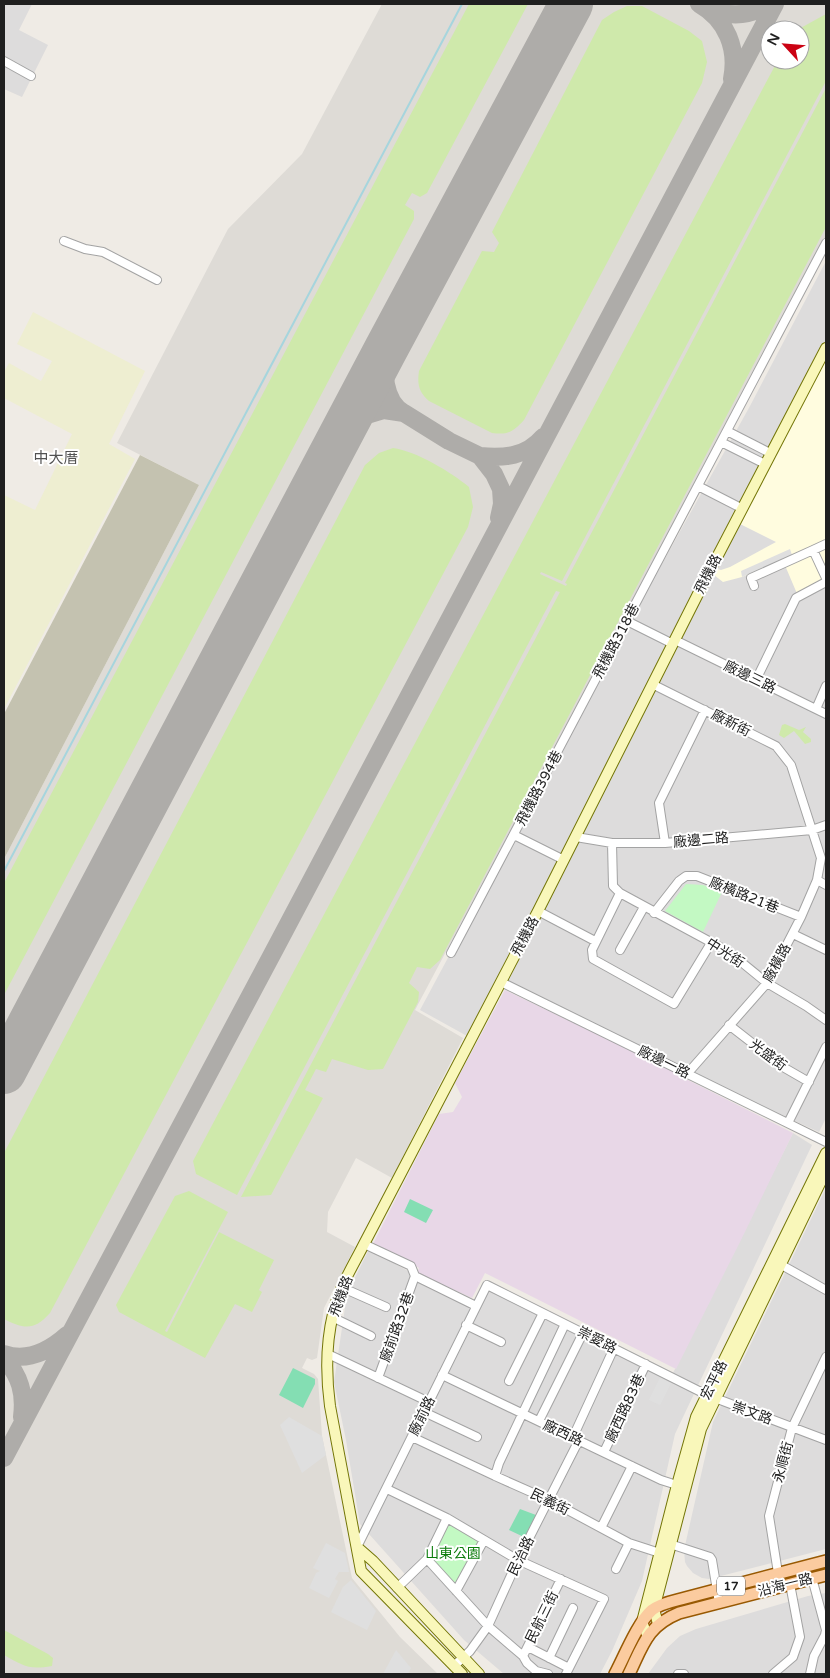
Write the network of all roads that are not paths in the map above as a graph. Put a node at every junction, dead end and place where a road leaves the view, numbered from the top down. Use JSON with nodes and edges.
{"nodes":[{"id":1,"x":4,"y":61,"type":"edge"},
{"id":2,"x":30,"y":76,"type":"dead end"},
{"id":3,"x":64,"y":241,"type":"dead end"},
{"id":4,"x":826,"y":243,"type":"edge"},
{"id":5,"x":157,"y":280,"type":"dead end"},
{"id":6,"x":826,"y":348,"type":"edge"},
{"id":7,"x":727,"y":431,"type":"junction"},
{"id":8,"x":721,"y":442,"type":"junction"},
{"id":9,"x":770,"y":453,"type":"junction"},
{"id":10,"x":765,"y":464,"type":"junction"},
{"id":11,"x":698,"y":486,"type":"junction"},
{"id":12,"x":742,"y":508,"type":"junction"},
{"id":13,"x":826,"y":544,"type":"edge"},
{"id":14,"x":813,"y":550,"type":"junction"},
{"id":15,"x":826,"y":578,"type":"edge"},
{"id":16,"x":826,"y":582,"type":"edge"},
{"id":17,"x":754,"y":586,"type":"dead end"},
{"id":18,"x":627,"y":621,"type":"junction"},
{"id":19,"x":674,"y":642,"type":"junction"},
{"id":20,"x":756,"y":680,"type":"junction"},
{"id":21,"x":652,"y":684,"type":"junction"},
{"id":22,"x":826,"y":686,"type":"edge"},
{"id":23,"x":816,"y":709,"type":"junction"},
{"id":24,"x":705,"y":710,"type":"junction"},
{"id":25,"x":826,"y":714,"type":"edge"},
{"id":26,"x":563,"y":742,"type":"joint"},
{"id":27,"x":826,"y":825,"type":"edge"},
{"id":28,"x":812,"y":830,"type":"junction"},
{"id":29,"x":514,"y":835,"type":"junction"},
{"id":30,"x":576,"y":837,"type":"junction"},
{"id":31,"x":612,"y":843,"type":"junction"},
{"id":32,"x":665,"y":843,"type":"junction"},
{"id":33,"x":564,"y":860,"type":"junction"},
{"id":34,"x":817,"y":880,"type":"junction"},
{"id":35,"x":826,"y":885,"type":"edge"},
{"id":36,"x":620,"y":893,"type":"junction"},
{"id":37,"x":644,"y":907,"type":"junction"},
{"id":38,"x":538,"y":911,"type":"junction"},
{"id":39,"x":654,"y":913,"type":"junction"},
{"id":40,"x":801,"y":917,"type":"junction"},
{"id":41,"x":793,"y":934,"type":"junction"},
{"id":42,"x":595,"y":941,"type":"junction"},
{"id":43,"x":711,"y":943,"type":"junction"},
{"id":44,"x":620,"y":950,"type":"dead end"},
{"id":45,"x":826,"y":950,"type":"edge"},
{"id":46,"x":451,"y":953,"type":"dead end"},
{"id":47,"x":501,"y":982,"type":"junction"},
{"id":48,"x":767,"y":984,"type":"junction"},
{"id":49,"x":826,"y":1020,"type":"edge"},
{"id":50,"x":729,"y":1025,"type":"junction"},
{"id":51,"x":826,"y":1047,"type":"edge"},
{"id":52,"x":687,"y":1074,"type":"junction"},
{"id":53,"x":809,"y":1082,"type":"junction"},
{"id":54,"x":788,"y":1123,"type":"junction"},
{"id":55,"x":826,"y":1142,"type":"edge"},
{"id":56,"x":826,"y":1153,"type":"edge"},
{"id":57,"x":826,"y":1171,"type":"edge"},
{"id":58,"x":364,"y":1244,"type":"junction"},
{"id":59,"x":777,"y":1263,"type":"junction"},
{"id":60,"x":415,"y":1276,"type":"junction"},
{"id":61,"x":487,"y":1285,"type":"joint"},
{"id":62,"x":343,"y":1288,"type":"junction"},
{"id":63,"x":826,"y":1290,"type":"edge"},
{"id":64,"x":476,"y":1306,"type":"junction"},
{"id":65,"x":386,"y":1307,"type":"dead end"},
{"id":66,"x":543,"y":1313,"type":"junction"},
{"id":67,"x":332,"y":1317,"type":"junction"},
{"id":68,"x":565,"y":1324,"type":"junction"},
{"id":69,"x":466,"y":1325,"type":"junction"},
{"id":70,"x":583,"y":1333,"type":"junction"},
{"id":71,"x":371,"y":1336,"type":"dead end"},
{"id":72,"x":501,"y":1342,"type":"dead end"},
{"id":73,"x":614,"y":1348,"type":"junction"},
{"id":74,"x":328,"y":1354,"type":"junction"},
{"id":75,"x":826,"y":1357,"type":"edge"},
{"id":76,"x":646,"y":1364,"type":"junction"},
{"id":77,"x":442,"y":1376,"type":"junction"},
{"id":78,"x":378,"y":1378,"type":"junction"},
{"id":79,"x":509,"y":1381,"type":"dead end"},
{"id":80,"x":711,"y":1397,"type":"junction"},
{"id":81,"x":429,"y":1402,"type":"junction"},
{"id":82,"x":424,"y":1412,"type":"junction"},
{"id":83,"x":522,"y":1414,"type":"junction"},
{"id":84,"x":539,"y":1422,"type":"junction"},
{"id":85,"x":792,"y":1428,"type":"junction"},
{"id":86,"x":412,"y":1437,"type":"junction"},
{"id":87,"x":477,"y":1437,"type":"dead end"},
{"id":88,"x":576,"y":1439,"type":"junction"},
{"id":89,"x":826,"y":1440,"type":"edge"},
{"id":90,"x":604,"y":1452,"type":"junction"},
{"id":91,"x":632,"y":1466,"type":"junction"},
{"id":92,"x":495,"y":1476,"type":"junction"},
{"id":93,"x":681,"y":1486,"type":"junction"},
{"id":94,"x":387,"y":1489,"type":"junction"},
{"id":95,"x":550,"y":1500,"type":"junction"},
{"id":96,"x":446,"y":1518,"type":"junction"},
{"id":97,"x":601,"y":1528,"type":"junction"},
{"id":98,"x":484,"y":1540,"type":"junction"},
{"id":99,"x":629,"y":1543,"type":"junction"},
{"id":100,"x":670,"y":1544,"type":"junction"},
{"id":101,"x":357,"y":1547,"type":"junction"},
{"id":102,"x":663,"y":1554,"type":"junction"},
{"id":103,"x":427,"y":1559,"type":"junction"},
{"id":104,"x":518,"y":1560,"type":"junction"},
{"id":105,"x":826,"y":1561,"type":"edge"},
{"id":106,"x":616,"y":1569,"type":"dead end"},
{"id":107,"x":778,"y":1573,"type":"junction"},
{"id":108,"x":826,"y":1575,"type":"edge"},
{"id":109,"x":812,"y":1578,"type":"junction"},
{"id":110,"x":561,"y":1579,"type":"junction"},
{"id":111,"x":790,"y":1584,"type":"junction"},
{"id":112,"x":398,"y":1588,"type":"junction"},
{"id":113,"x":717,"y":1590,"type":"junction"},
{"id":114,"x":456,"y":1592,"type":"junction"},
{"id":115,"x":719,"y":1603,"type":"junction"},
{"id":116,"x":573,"y":1608,"type":"dead end"},
{"id":117,"x":654,"y":1609,"type":"junction"},
{"id":118,"x":642,"y":1622,"type":"junction"},
{"id":119,"x":658,"y":1624,"type":"junction"},
{"id":120,"x":488,"y":1626,"type":"junction"},
{"id":121,"x":648,"y":1636,"type":"junction"},
{"id":122,"x":528,"y":1647,"type":"junction"},
{"id":123,"x":523,"y":1656,"type":"junction"},
{"id":124,"x":462,"y":1658,"type":"junction"},
{"id":125,"x":549,"y":1658,"type":"junction"},
{"id":126,"x":454,"y":1666,"type":"junction"},
{"id":127,"x":568,"y":1671,"type":"edge"},
{"id":128,"x":462,"y":1674,"type":"edge"},
{"id":129,"x":478,"y":1674,"type":"edge"},
{"id":130,"x":548,"y":1674,"type":"edge"},
{"id":131,"x":615,"y":1674,"type":"edge"},
{"id":132,"x":629,"y":1674,"type":"edge"},
{"id":133,"x":678,"y":1674,"type":"edge"},
{"id":134,"x":684,"y":1674,"type":"edge"},
{"id":135,"x":773,"y":1674,"type":"edge"},
{"id":136,"x":810,"y":1674,"type":"edge"}],
"edges":[{"from":1,"to":2,"type":"street"},
{"from":3,"to":5,"type":"street"},
{"from":4,"to":7,"type":"street","name":"飛機路318巷"},
{"from":6,"to":9,"type":"street","name":"飛機路"},
{"from":7,"to":8,"type":"street","name":"飛機路318巷"},
{"from":7,"to":9,"type":"street"},
{"from":8,"to":10,"type":"street"},
{"from":8,"to":11,"type":"street","name":"飛機路318巷"},
{"from":9,"to":10,"type":"street","name":"飛機路"},
{"from":10,"to":12,"type":"street","name":"飛機路"},
{"from":11,"to":12,"type":"street"},
{"from":11,"to":18,"type":"street","name":"飛機路318巷"},
{"from":12,"to":19,"type":"street","name":"飛機路"},
{"from":13,"to":14,"type":"street"},
{"from":14,"to":15,"type":"street"},
{"from":14,"to":17,"type":"street"},
{"from":16,"to":20,"type":"street"},
{"from":18,"to":19,"type":"street","name":"廠邊三路"},
{"from":18,"to":26,"type":"street","name":"飛機路318巷"},
{"from":19,"to":20,"type":"street","name":"廠邊三路"},
{"from":19,"to":21,"type":"street","name":"飛機路"},
{"from":20,"to":23,"type":"street","name":"廠邊三路"},
{"from":21,"to":24,"type":"street"},
{"from":21,"to":30,"type":"street","name":"飛機路"},
{"from":22,"to":23,"type":"street"},
{"from":23,"to":25,"type":"street","name":"廠邊三路"},
{"from":24,"to":28,"type":"street","name":"廠新街"},
{"from":24,"to":32,"type":"street","name":"廠新街"},
{"from":26,"to":29,"type":"street","name":"飛機路394巷"},
{"from":27,"to":28,"type":"street","name":"廠邊二路"},
{"from":28,"to":32,"type":"street","name":"廠邊二路"},
{"from":28,"to":34,"type":"street","name":"廠橫路"},
{"from":29,"to":33,"type":"street"},
{"from":29,"to":46,"type":"street","name":"飛機路394巷"},
{"from":30,"to":31,"type":"street","name":"廠邊二路"},
{"from":30,"to":33,"type":"street","name":"飛機路"},
{"from":31,"to":32,"type":"street","name":"廠邊二路"},
{"from":31,"to":36,"type":"street"},
{"from":33,"to":38,"type":"street","name":"飛機路"},
{"from":34,"to":35,"type":"street"},
{"from":34,"to":40,"type":"street","name":"廠橫路"},
{"from":36,"to":37,"type":"street","name":"中光街"},
{"from":36,"to":42,"type":"street"},
{"from":37,"to":39,"type":"street","name":"中光街"},
{"from":37,"to":44,"type":"street"},
{"from":38,"to":42,"type":"street"},
{"from":38,"to":47,"type":"street","name":"飛機路"},
{"from":39,"to":40,"type":"street","name":"廠橫路21巷"},
{"from":39,"to":43,"type":"street","name":"中光街"},
{"from":40,"to":41,"type":"street","name":"廠橫路"},
{"from":41,"to":45,"type":"street"},
{"from":41,"to":48,"type":"street","name":"廠橫路"},
{"from":42,"to":43,"type":"street"},
{"from":43,"to":48,"type":"street","name":"中光街"},
{"from":47,"to":52,"type":"street","name":"廠邊一路"},
{"from":47,"to":58,"type":"street","name":"飛機路"},
{"from":48,"to":49,"type":"street","name":"中光街"},
{"from":48,"to":50,"type":"street","name":"廠橫路"},
{"from":50,"to":52,"type":"street","name":"廠橫路"},
{"from":50,"to":53,"type":"street","name":"光盛街"},
{"from":51,"to":53,"type":"street"},
{"from":52,"to":54,"type":"street","name":"廠邊一路"},
{"from":53,"to":54,"type":"street"},
{"from":54,"to":55,"type":"street","name":"廠邊一路"},
{"from":56,"to":59,"type":"street","name":"宏平路"},
{"from":57,"to":59,"type":"street","name":"宏平路"},
{"from":58,"to":60,"type":"street"},
{"from":58,"to":62,"type":"street","name":"飛機路"},
{"from":59,"to":63,"type":"street"},
{"from":59,"to":80,"type":"street","name":"宏平路"},
{"from":60,"to":64,"type":"street"},
{"from":60,"to":78,"type":"street","name":"廠前路32巷"},
{"from":61,"to":64,"type":"street","name":"廠前路"},
{"from":61,"to":66,"type":"street","name":"崇愛路"},
{"from":62,"to":65,"type":"street"},
{"from":62,"to":67,"type":"street","name":"飛機路"},
{"from":64,"to":69,"type":"street","name":"廠前路"},
{"from":66,"to":68,"type":"street","name":"崇愛路"},
{"from":66,"to":79,"type":"street"},
{"from":67,"to":71,"type":"street"},
{"from":67,"to":74,"type":"street","name":"飛機路"},
{"from":68,"to":70,"type":"street","name":"崇愛路"},
{"from":68,"to":83,"type":"street"},
{"from":69,"to":72,"type":"street"},
{"from":69,"to":77,"type":"street","name":"廠前路"},
{"from":70,"to":73,"type":"street","name":"崇愛路"},
{"from":70,"to":84,"type":"street"},
{"from":73,"to":76,"type":"street","name":"崇愛路"},
{"from":73,"to":88,"type":"street","name":"民治路"},
{"from":74,"to":78,"type":"street","name":"廠前路32巷"},
{"from":74,"to":101,"type":"street","name":"飛機路"},
{"from":75,"to":85,"type":"street","name":"永順街"},
{"from":76,"to":80,"type":"street","name":"崇愛路"},
{"from":76,"to":90,"type":"street","name":"廠西路83巷"},
{"from":77,"to":81,"type":"street","name":"廠前路"},
{"from":77,"to":83,"type":"street","name":"廠西路"},
{"from":78,"to":81,"type":"street","name":"廠前路32巷"},
{"from":80,"to":85,"type":"street","name":"崇文路"},
{"from":80,"to":93,"type":"street","name":"宏平路"},
{"from":81,"to":82,"type":"street","name":"廠前路"},
{"from":82,"to":86,"type":"street","name":"廠前路"},
{"from":82,"to":87,"type":"street"},
{"from":83,"to":84,"type":"street","name":"廠西路"},
{"from":83,"to":92,"type":"street"},
{"from":84,"to":88,"type":"street","name":"廠西路"},
{"from":85,"to":89,"type":"street","name":"崇文路"},
{"from":85,"to":107,"type":"street","name":"永順街"},
{"from":86,"to":92,"type":"street","name":"民義街"},
{"from":86,"to":94,"type":"street","name":"廠前路"},
{"from":88,"to":90,"type":"street","name":"廠西路"},
{"from":88,"to":95,"type":"street","name":"民治路"},
{"from":90,"to":91,"type":"street","name":"廠西路"},
{"from":91,"to":93,"type":"street","name":"廠西路"},
{"from":91,"to":97,"type":"street"},
{"from":92,"to":95,"type":"street","name":"民義街"},
{"from":93,"to":100,"type":"street","name":"宏平路"},
{"from":93,"to":102,"type":"street","name":"宏平路"},
{"from":94,"to":96,"type":"street"},
{"from":94,"to":101,"type":"street","name":"廠前路"},
{"from":95,"to":97,"type":"street","name":"民義街"},
{"from":95,"to":104,"type":"street","name":"民治路"},
{"from":96,"to":98,"type":"street"},
{"from":96,"to":103,"type":"street"},
{"from":97,"to":99,"type":"street","name":"民義街"},
{"from":98,"to":104,"type":"street"},
{"from":98,"to":114,"type":"street"},
{"from":99,"to":102,"type":"street","name":"民義街"},
{"from":99,"to":106,"type":"street"},
{"from":100,"to":102,"type":"street","name":"宏平路"},
{"from":100,"to":113,"type":"street"},
{"from":101,"to":112,"type":"street"},
{"from":101,"to":126,"type":"street","name":"飛機路"},
{"from":102,"to":117,"type":"street","name":"宏平路"},
{"from":102,"to":118,"type":"street","name":"宏平路"},
{"from":103,"to":112,"type":"street"},
{"from":103,"to":114,"type":"street"},
{"from":104,"to":110,"type":"street"},
{"from":104,"to":120,"type":"street","name":"民治路"},
{"from":105,"to":107,"type":"main road","name":"沿海一路","number":"17"},
{"from":107,"to":113,"type":"main road","name":"沿海一路","number":"17"},
{"from":108,"to":109,"type":"main road","name":"沿海一路","number":"17"},
{"from":109,"to":111,"type":"main road","name":"沿海一路","number":"17"},
{"from":109,"to":136,"type":"street"},
{"from":110,"to":122,"type":"street","name":"民航三街"},
{"from":110,"to":127,"type":"street"},
{"from":111,"to":115,"type":"main road","name":"沿海一路","number":"17"},
{"from":111,"to":135,"type":"street"},
{"from":112,"to":124,"type":"street"},
{"from":113,"to":115,"type":"street"},
{"from":113,"to":117,"type":"main road","name":"沿海一路","number":"17"},
{"from":114,"to":120,"type":"street"},
{"from":115,"to":119,"type":"main road","name":"沿海一路","number":"17"},
{"from":116,"to":125,"type":"street"},
{"from":117,"to":118,"type":"main road","name":"沿海一路","number":"17"},
{"from":117,"to":119,"type":"street","name":"宏平路"},
{"from":118,"to":121,"type":"street"},
{"from":118,"to":131,"type":"main road","number":"17"},
{"from":119,"to":121,"type":"main road","number":"17"},
{"from":120,"to":123,"type":"street"},
{"from":120,"to":124,"type":"street","name":"民治路"},
{"from":121,"to":132,"type":"main road","number":"17"},
{"from":122,"to":123,"type":"street","name":"民航三街"},
{"from":122,"to":125,"type":"street"},
{"from":123,"to":130,"type":"street"},
{"from":124,"to":126,"type":"street","name":"民治路"},
{"from":124,"to":129,"type":"street"},
{"from":125,"to":127,"type":"street"},
{"from":126,"to":128,"type":"street","name":"飛機路"},
{"from":133,"to":134,"type":"street"}]}
